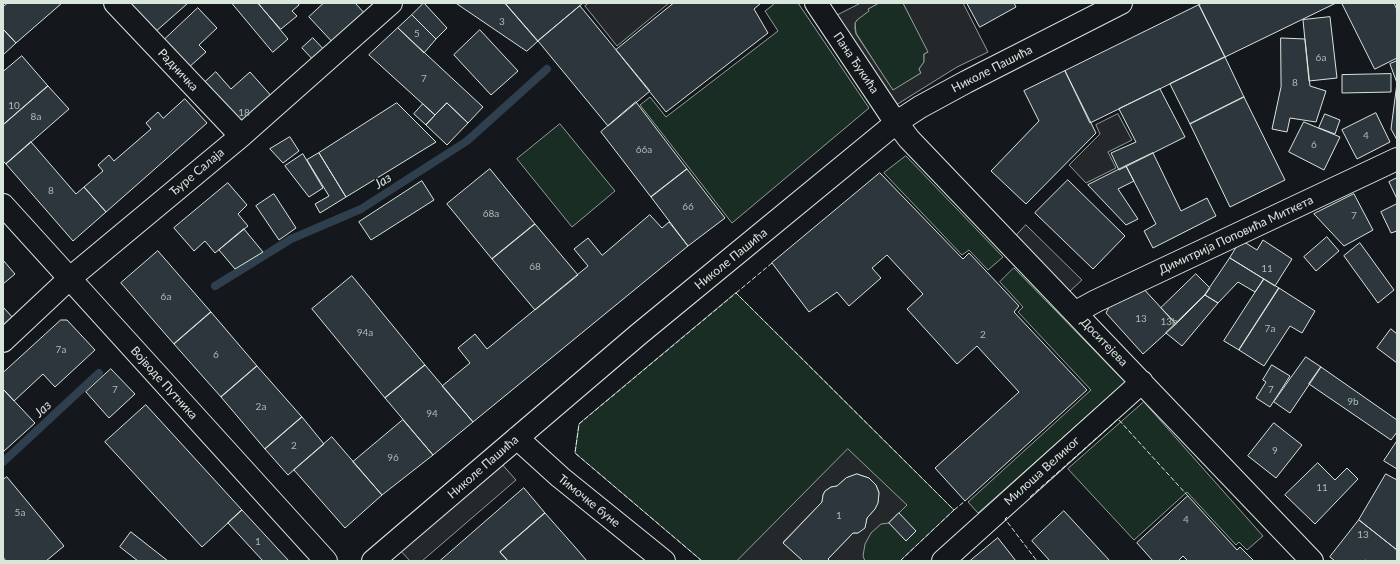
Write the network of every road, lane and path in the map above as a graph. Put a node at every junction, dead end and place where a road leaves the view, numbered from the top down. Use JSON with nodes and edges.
{"nodes":[{"id":1,"x":115,"y":3,"type":"edge"},
{"id":2,"x":391,"y":3,"type":"edge"},
{"id":3,"x":1121,"y":3,"type":"edge"},
{"id":4,"x":822,"y":5,"type":"edge"},
{"id":5,"x":897,"y":122,"type":"junction"},
{"id":6,"x":240,"y":136,"type":"junction"},
{"id":7,"x":1397,"y":159,"type":"edge"},
{"id":8,"x":3,"y":206,"type":"edge"},
{"id":9,"x":69,"y":279,"type":"junction"},
{"id":10,"x":1076,"y":312,"type":"junction"},
{"id":11,"x":3,"y":341,"type":"edge"},
{"id":12,"x":1142,"y":382,"type":"junction"},
{"id":13,"x":517,"y":438,"type":"junction"},
{"id":14,"x":326,"y":561,"type":"edge"},
{"id":15,"x":373,"y":561,"type":"edge"},
{"id":16,"x":664,"y":561,"type":"edge"},
{"id":17,"x":943,"y":561,"type":"edge"},
{"id":18,"x":1312,"y":561,"type":"edge"}],
"edges":[{"from":1,"to":6,"type":"street","name":"Радничка"},
{"from":2,"to":6,"type":"street","name":"Ђуре Салаја"},
{"from":3,"to":5,"type":"street","name":"Николе Пашића"},
{"from":4,"to":5,"type":"street","name":"Пана Ђукића"},
{"from":5,"to":10,"type":"street","name":"Доситејева"},
{"from":5,"to":13,"type":"street","name":"Николе Пашића"},
{"from":6,"to":9,"type":"street","name":"Ђуре Салаја"},
{"from":7,"to":10,"type":"street","name":"Димитрија Поповића Миткета"},
{"from":8,"to":9,"type":"street","name":"Војводе Путника"},
{"from":9,"to":11,"type":"street","name":"Ђуре Салаја"},
{"from":9,"to":14,"type":"street","name":"Војводе Путника"},
{"from":10,"to":12,"type":"street","name":"Доситејева"},
{"from":12,"to":17,"type":"street","name":"Милоша Великог"},
{"from":12,"to":18,"type":"street","name":"Доситејева"},
{"from":13,"to":15,"type":"street","name":"Николе Пашића"},
{"from":13,"to":16,"type":"street","name":"Тимочке буне"}]}
